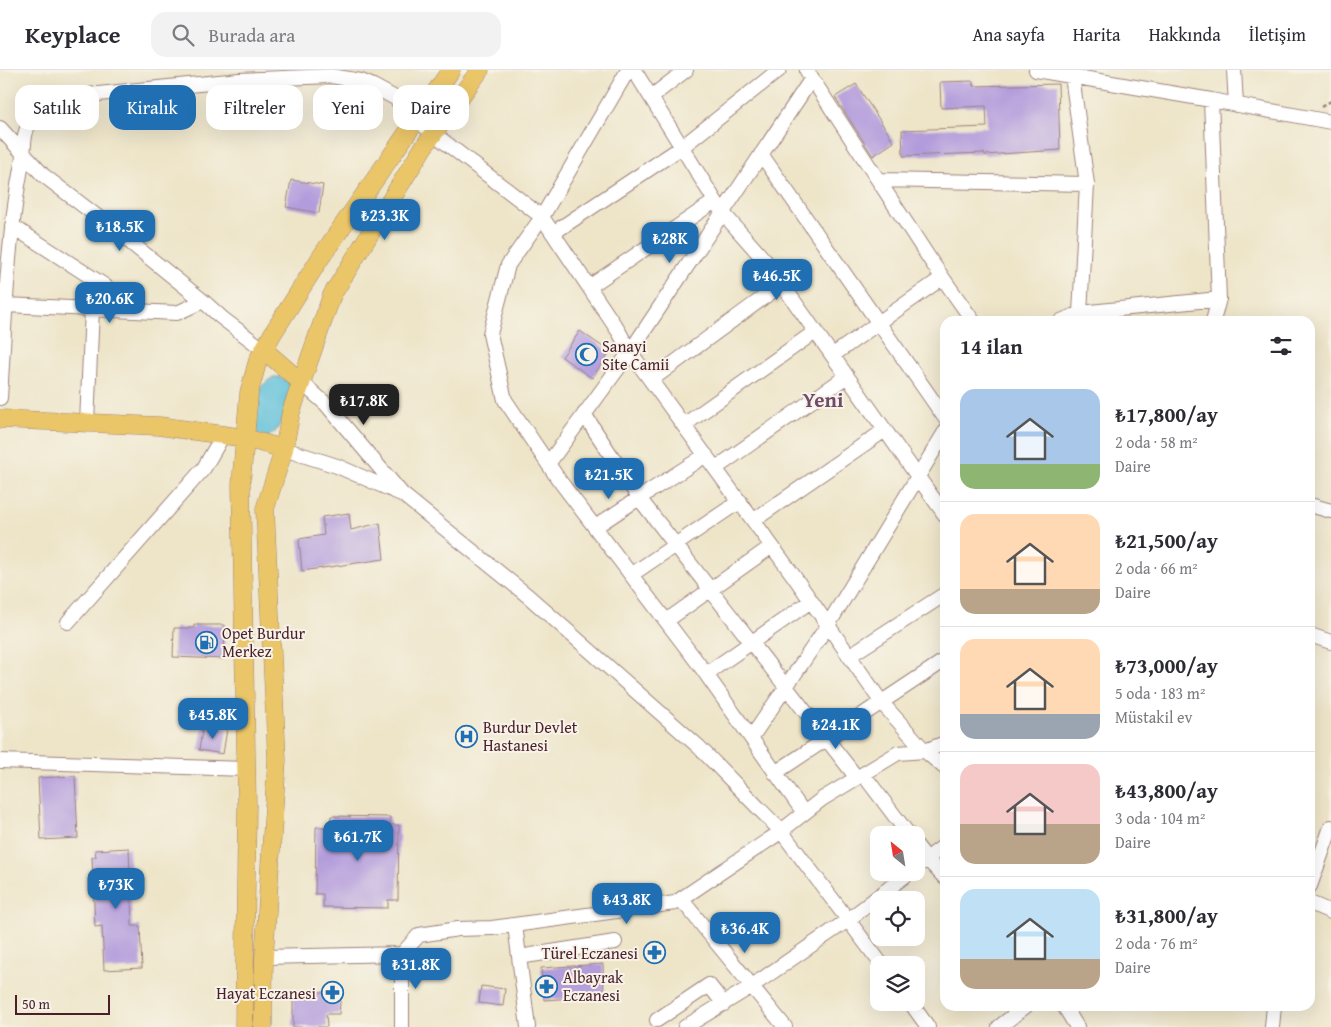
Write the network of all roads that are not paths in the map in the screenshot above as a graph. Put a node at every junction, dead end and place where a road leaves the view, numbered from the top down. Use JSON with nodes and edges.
{"nodes":[{"id":1,"x":451,"y":70,"type":"edge"},
{"id":2,"x":480,"y":70,"type":"edge"},
{"id":3,"x":628,"y":70,"type":"edge"},
{"id":4,"x":634,"y":70,"type":"edge"},
{"id":5,"x":686,"y":70,"type":"edge"},
{"id":6,"x":779,"y":70,"type":"edge"},
{"id":7,"x":1036,"y":70,"type":"edge"},
{"id":8,"x":1234,"y":70,"type":"edge"},
{"id":9,"x":809,"y":74,"type":"edge"},
{"id":10,"x":1072,"y":76,"type":"junction"},
{"id":11,"x":440,"y":85,"type":"edge"},
{"id":12,"x":393,"y":97,"type":"edge"},
{"id":13,"x":651,"y":97,"type":"junction"},
{"id":14,"x":1211,"y":100,"type":"junction"},
{"id":15,"x":1236,"y":105,"type":"junction"},
{"id":16,"x":1331,"y":122,"type":"edge"},
{"id":17,"x":0,"y":128,"type":"edge"},
{"id":18,"x":409,"y":130,"type":"edge"},
{"id":19,"x":430,"y":130,"type":"edge"},
{"id":20,"x":434,"y":133,"type":"junction"},
{"id":21,"x":682,"y":147,"type":"junction"},
{"id":22,"x":761,"y":154,"type":"junction"},
{"id":23,"x":24,"y":155,"type":"junction"},
{"id":24,"x":878,"y":180,"type":"junction"},
{"id":25,"x":1087,"y":184,"type":"junction"},
{"id":26,"x":719,"y":207,"type":"junction"},
{"id":27,"x":542,"y":217,"type":"junction"},
{"id":28,"x":12,"y":226,"type":"junction"},
{"id":29,"x":553,"y":234,"type":"junction"},
{"id":30,"x":942,"y":278,"type":"junction"},
{"id":31,"x":782,"y":284,"type":"junction"},
{"id":32,"x":588,"y":287,"type":"junction"},
{"id":33,"x":1219,"y":299,"type":"junction"},
{"id":34,"x":203,"y":301,"type":"junction"},
{"id":35,"x":6,"y":305,"type":"junction"},
{"id":36,"x":92,"y":309,"type":"junction"},
{"id":37,"x":119,"y":310,"type":"junction"},
{"id":38,"x":1080,"y":313,"type":"junction"},
{"id":39,"x":969,"y":316,"type":"edge"},
{"id":40,"x":1073,"y":316,"type":"edge"},
{"id":41,"x":1214,"y":316,"type":"edge"},
{"id":42,"x":879,"y":324,"type":"junction"},
{"id":43,"x":816,"y":332,"type":"junction"},
{"id":44,"x":264,"y":350,"type":"junction"},
{"id":45,"x":630,"y":352,"type":"junction"},
{"id":46,"x":833,"y":355,"type":"junction"},
{"id":47,"x":847,"y":376,"type":"junction"},
{"id":48,"x":651,"y":380,"type":"junction"},
{"id":49,"x":301,"y":382,"type":"junction"},
{"id":50,"x":0,"y":398,"type":"edge"},
{"id":51,"x":940,"y":411,"type":"edge"},
{"id":52,"x":584,"y":414,"type":"junction"},
{"id":53,"x":0,"y":419,"type":"edge"},
{"id":54,"x":87,"y":423,"type":"junction"},
{"id":55,"x":684,"y":425,"type":"junction"},
{"id":56,"x":885,"y":430,"type":"junction"},
{"id":57,"x":223,"y":435,"type":"junction"},
{"id":58,"x":245,"y":438,"type":"junction"},
{"id":59,"x":940,"y":441,"type":"edge"},
{"id":60,"x":284,"y":449,"type":"junction"},
{"id":61,"x":706,"y":455,"type":"junction"},
{"id":62,"x":548,"y":464,"type":"junction"},
{"id":63,"x":716,"y":468,"type":"junction"},
{"id":64,"x":919,"y":477,"type":"junction"},
{"id":65,"x":402,"y":494,"type":"junction"},
{"id":66,"x":638,"y":498,"type":"junction"},
{"id":67,"x":740,"y":501,"type":"junction"},
{"id":68,"x":1315,"y":506,"type":"edge"},
{"id":69,"x":940,"y":508,"type":"edge"},
{"id":70,"x":1331,"y":511,"type":"edge"},
{"id":71,"x":754,"y":520,"type":"junction"},
{"id":72,"x":595,"y":527,"type":"junction"},
{"id":73,"x":676,"y":545,"type":"junction"},
{"id":74,"x":772,"y":546,"type":"junction"},
{"id":75,"x":631,"y":575,"type":"junction"},
{"id":76,"x":711,"y":589,"type":"junction"},
{"id":77,"x":940,"y":597,"type":"edge"},
{"id":78,"x":811,"y":601,"type":"junction"},
{"id":79,"x":666,"y":621,"type":"junction"},
{"id":80,"x":68,"y":622,"type":"dead end"},
{"id":81,"x":828,"y":625,"type":"junction"},
{"id":82,"x":1315,"y":637,"type":"edge"},
{"id":83,"x":752,"y":642,"type":"junction"},
{"id":84,"x":1331,"y":642,"type":"edge"},
{"id":85,"x":849,"y":656,"type":"junction"},
{"id":86,"x":940,"y":663,"type":"edge"},
{"id":87,"x":706,"y":674,"type":"junction"},
{"id":88,"x":786,"y":686,"type":"junction"},
{"id":89,"x":882,"y":703,"type":"junction"},
{"id":90,"x":751,"y":738,"type":"junction"},
{"id":91,"x":827,"y":739,"type":"junction"},
{"id":92,"x":940,"y":745,"type":"edge"},
{"id":93,"x":925,"y":752,"type":"junction"},
{"id":94,"x":0,"y":761,"type":"edge"},
{"id":95,"x":940,"y":764,"type":"edge"},
{"id":96,"x":246,"y":769,"type":"junction"},
{"id":97,"x":775,"y":773,"type":"junction"},
{"id":98,"x":860,"y":776,"type":"junction"},
{"id":99,"x":804,"y":814,"type":"junction"},
{"id":100,"x":901,"y":826,"type":"edge"},
{"id":101,"x":1331,"y":827,"type":"edge"},
{"id":102,"x":781,"y":831,"type":"junction"},
{"id":103,"x":940,"y":849,"type":"edge"},
{"id":104,"x":925,"y":860,"type":"edge"},
{"id":105,"x":925,"y":866,"type":"edge"},
{"id":106,"x":1315,"y":872,"type":"edge"},
{"id":107,"x":940,"y":875,"type":"edge"},
{"id":108,"x":898,"y":881,"type":"edge"},
{"id":109,"x":681,"y":899,"type":"junction"},
{"id":110,"x":1315,"y":905,"type":"edge"},
{"id":111,"x":1331,"y":912,"type":"edge"},
{"id":112,"x":848,"y":920,"type":"junction"},
{"id":113,"x":515,"y":925,"type":"junction"},
{"id":114,"x":615,"y":942,"type":"dead end"},
{"id":115,"x":402,"y":954,"type":"junction"},
{"id":116,"x":875,"y":956,"type":"edge"},
{"id":117,"x":264,"y":957,"type":"junction"},
{"id":118,"x":519,"y":957,"type":"junction"},
{"id":119,"x":752,"y":986,"type":"junction"},
{"id":120,"x":724,"y":1004,"type":"junction"},
{"id":121,"x":916,"y":1011,"type":"edge"},
{"id":122,"x":1020,"y":1011,"type":"edge"},
{"id":123,"x":1067,"y":1011,"type":"edge"},
{"id":124,"x":1274,"y":1011,"type":"edge"},
{"id":125,"x":657,"y":1020,"type":"dead end"},
{"id":126,"x":244,"y":1027,"type":"edge"},
{"id":127,"x":264,"y":1027,"type":"edge"},
{"id":128,"x":402,"y":1027,"type":"edge"},
{"id":129,"x":528,"y":1027,"type":"edge"},
{"id":130,"x":685,"y":1027,"type":"edge"},
{"id":131,"x":786,"y":1027,"type":"edge"},
{"id":132,"x":928,"y":1027,"type":"edge"},
{"id":133,"x":999,"y":1027,"type":"edge"},
{"id":134,"x":1077,"y":1027,"type":"edge"},
{"id":135,"x":1272,"y":1027,"type":"edge"}],
"edges":[{"from":1,"to":11,"type":"main road"},
{"from":2,"to":20,"type":"main road"},
{"from":3,"to":27,"type":"street"},
{"from":4,"to":13,"type":"street"},
{"from":5,"to":13,"type":"street"},
{"from":6,"to":21,"type":"street"},
{"from":7,"to":10,"type":"street"},
{"from":8,"to":15,"type":"street"},
{"from":9,"to":22,"type":"street"},
{"from":9,"to":24,"type":"street"},
{"from":10,"to":14,"type":"street"},
{"from":10,"to":25,"type":"street"},
{"from":12,"to":23,"type":"street"},
{"from":13,"to":21,"type":"street"},
{"from":14,"to":15,"type":"street"},
{"from":14,"to":33,"type":"street"},
{"from":15,"to":16,"type":"street"},
{"from":17,"to":23,"type":"street"},
{"from":18,"to":44,"type":"main road"},
{"from":19,"to":20,"type":"street"},
{"from":20,"to":27,"type":"street"},
{"from":20,"to":49,"type":"main road"},
{"from":21,"to":26,"type":"street"},
{"from":21,"to":29,"type":"street"},
{"from":22,"to":26,"type":"street"},
{"from":22,"to":42,"type":"street"},
{"from":23,"to":28,"type":"street"},
{"from":23,"to":34,"type":"street"},
{"from":24,"to":25,"type":"street"},
{"from":24,"to":30,"type":"street"},
{"from":25,"to":38,"type":"street"},
{"from":26,"to":31,"type":"street"},
{"from":26,"to":32,"type":"street"},
{"from":26,"to":45,"type":"street"},
{"from":27,"to":29,"type":"street"},
{"from":27,"to":62,"type":"street"},
{"from":28,"to":35,"type":"street"},
{"from":28,"to":37,"type":"street"},
{"from":29,"to":32,"type":"street"},
{"from":30,"to":39,"type":"street"},
{"from":30,"to":42,"type":"street"},
{"from":31,"to":43,"type":"street"},
{"from":31,"to":48,"type":"street"},
{"from":32,"to":45,"type":"street"},
{"from":33,"to":38,"type":"street"},
{"from":33,"to":41,"type":"street"},
{"from":34,"to":37,"type":"street"},
{"from":34,"to":44,"type":"street"},
{"from":35,"to":36,"type":"street"},
{"from":35,"to":50,"type":"street"},
{"from":36,"to":37,"type":"street"},
{"from":36,"to":54,"type":"street"},
{"from":38,"to":40,"type":"street"},
{"from":42,"to":46,"type":"street"},
{"from":42,"to":51,"type":"street"},
{"from":43,"to":46,"type":"street"},
{"from":43,"to":55,"type":"street"},
{"from":44,"to":49,"type":"main road"},
{"from":44,"to":58,"type":"main road"},
{"from":45,"to":48,"type":"street"},
{"from":45,"to":52,"type":"street"},
{"from":46,"to":47,"type":"street"},
{"from":47,"to":56,"type":"street"},
{"from":47,"to":63,"type":"street"},
{"from":48,"to":55,"type":"street"},
{"from":49,"to":60,"type":"main road"},
{"from":49,"to":65,"type":"street"},
{"from":52,"to":62,"type":"street"},
{"from":52,"to":66,"type":"street"},
{"from":53,"to":54,"type":"main road"},
{"from":54,"to":57,"type":"main road"},
{"from":55,"to":61,"type":"street"},
{"from":56,"to":64,"type":"street"},
{"from":56,"to":71,"type":"street"},
{"from":57,"to":58,"type":"main road"},
{"from":57,"to":80,"type":"street"},
{"from":58,"to":60,"type":"main road"},
{"from":58,"to":96,"type":"main road"},
{"from":59,"to":64,"type":"street"},
{"from":60,"to":65,"type":"street"},
{"from":60,"to":117,"type":"main road"},
{"from":61,"to":63,"type":"street"},
{"from":61,"to":66,"type":"street"},
{"from":62,"to":72,"type":"street"},
{"from":63,"to":67,"type":"street"},
{"from":64,"to":69,"type":"street"},
{"from":64,"to":81,"type":"street"},
{"from":65,"to":102,"type":"street"},
{"from":66,"to":72,"type":"street"},
{"from":66,"to":73,"type":"street"},
{"from":67,"to":71,"type":"street"},
{"from":67,"to":73,"type":"street"},
{"from":68,"to":70,"type":"street"},
{"from":71,"to":74,"type":"street"},
{"from":72,"to":75,"type":"street"},
{"from":73,"to":75,"type":"street"},
{"from":73,"to":76,"type":"street"},
{"from":74,"to":76,"type":"street"},
{"from":74,"to":78,"type":"street"},
{"from":75,"to":79,"type":"street"},
{"from":76,"to":79,"type":"street"},
{"from":76,"to":83,"type":"street"},
{"from":77,"to":85,"type":"street"},
{"from":78,"to":81,"type":"street"},
{"from":78,"to":83,"type":"street"},
{"from":79,"to":87,"type":"street"},
{"from":81,"to":85,"type":"street"},
{"from":81,"to":88,"type":"street"},
{"from":82,"to":84,"type":"street"},
{"from":83,"to":87,"type":"street"},
{"from":83,"to":88,"type":"street"},
{"from":85,"to":89,"type":"street"},
{"from":86,"to":89,"type":"street"},
{"from":87,"to":90,"type":"street"},
{"from":88,"to":90,"type":"street"},
{"from":88,"to":91,"type":"street"},
{"from":89,"to":91,"type":"street"},
{"from":89,"to":93,"type":"street"},
{"from":90,"to":97,"type":"street"},
{"from":91,"to":97,"type":"street"},
{"from":91,"to":98,"type":"street"},
{"from":92,"to":93,"type":"street"},
{"from":93,"to":95,"type":"street"},
{"from":93,"to":98,"type":"street"},
{"from":94,"to":96,"type":"street"},
{"from":96,"to":126,"type":"main road"},
{"from":97,"to":99,"type":"street"},
{"from":98,"to":99,"type":"street"},
{"from":98,"to":100,"type":"street"},
{"from":99,"to":102,"type":"street"},
{"from":101,"to":106,"type":"street"},
{"from":102,"to":109,"type":"street"},
{"from":102,"to":112,"type":"street"},
{"from":103,"to":104,"type":"street"},
{"from":105,"to":107,"type":"street"},
{"from":108,"to":112,"type":"street"},
{"from":109,"to":113,"type":"street"},
{"from":109,"to":119,"type":"street"},
{"from":110,"to":111,"type":"street"},
{"from":112,"to":116,"type":"street"},
{"from":112,"to":119,"type":"street"},
{"from":113,"to":115,"type":"street"},
{"from":113,"to":118,"type":"street"},
{"from":114,"to":118,"type":"street"},
{"from":115,"to":117,"type":"street"},
{"from":115,"to":128,"type":"street"},
{"from":117,"to":127,"type":"main road"},
{"from":118,"to":129,"type":"street"},
{"from":119,"to":120,"type":"street"},
{"from":119,"to":131,"type":"street"},
{"from":120,"to":125,"type":"street"},
{"from":120,"to":130,"type":"street"},
{"from":121,"to":132,"type":"street"},
{"from":122,"to":133,"type":"street"},
{"from":123,"to":134,"type":"street"},
{"from":124,"to":135,"type":"street"}]}
